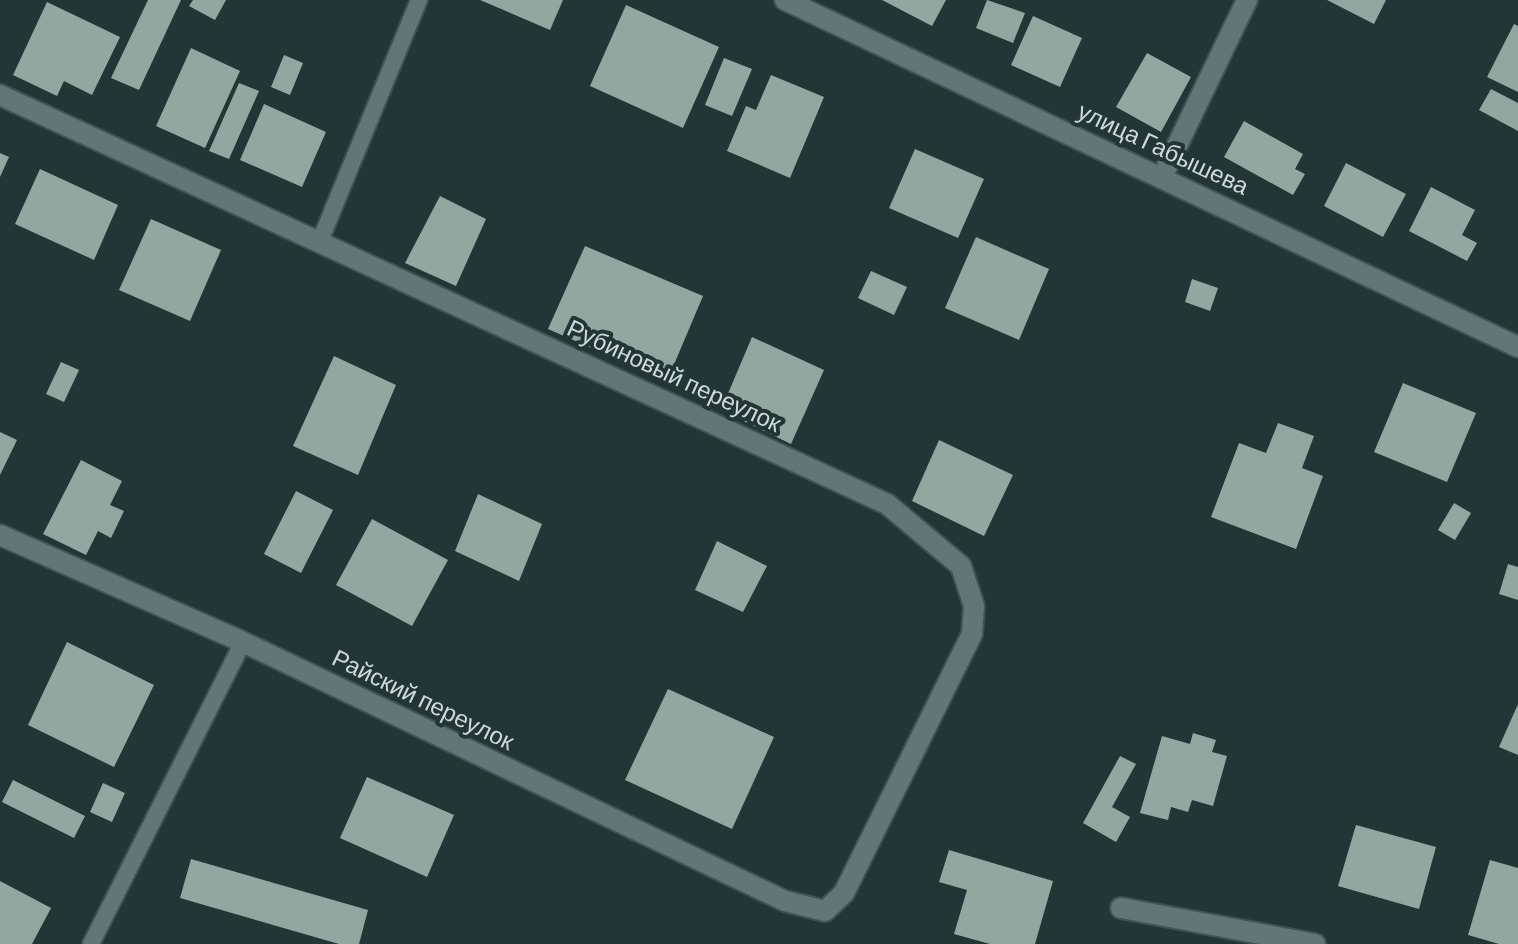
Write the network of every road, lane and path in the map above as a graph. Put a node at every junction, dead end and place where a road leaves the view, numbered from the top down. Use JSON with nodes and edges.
{"nodes":[{"id":1,"x":419,"y":0,"type":"edge"},
{"id":2,"x":785,"y":0,"type":"edge"},
{"id":3,"x":1247,"y":0,"type":"edge"},
{"id":4,"x":817,"y":7,"type":"edge"},
{"id":5,"x":0,"y":95,"type":"edge"},
{"id":6,"x":1162,"y":177,"type":"junction"},
{"id":7,"x":320,"y":241,"type":"junction"},
{"id":8,"x":1518,"y":347,"type":"edge"},
{"id":9,"x":0,"y":535,"type":"edge"},
{"id":10,"x":243,"y":642,"type":"junction"},
{"id":11,"x":1121,"y":908,"type":"dead end"},
{"id":12,"x":825,"y":911,"type":"joint"},
{"id":13,"x":91,"y":944,"type":"edge"},
{"id":14,"x":1315,"y":944,"type":"edge"}],
"edges":[{"from":1,"to":7,"type":"lane"},
{"from":2,"to":4,"type":"street","name":"улица Габышева"},
{"from":3,"to":6,"type":"street"},
{"from":4,"to":6,"type":"street","name":"улица Габышева"},
{"from":5,"to":7,"type":"street","name":"Рубиновый переулок"},
{"from":6,"to":8,"type":"street","name":"улица Габышева"},
{"from":7,"to":12,"type":"street","name":"Рубиновый переулок"},
{"from":9,"to":10,"type":"street","name":"Райский переулок"},
{"from":10,"to":12,"type":"street","name":"Райский переулок"},
{"from":10,"to":13,"type":"lane"},
{"from":11,"to":14,"type":"street"}]}
